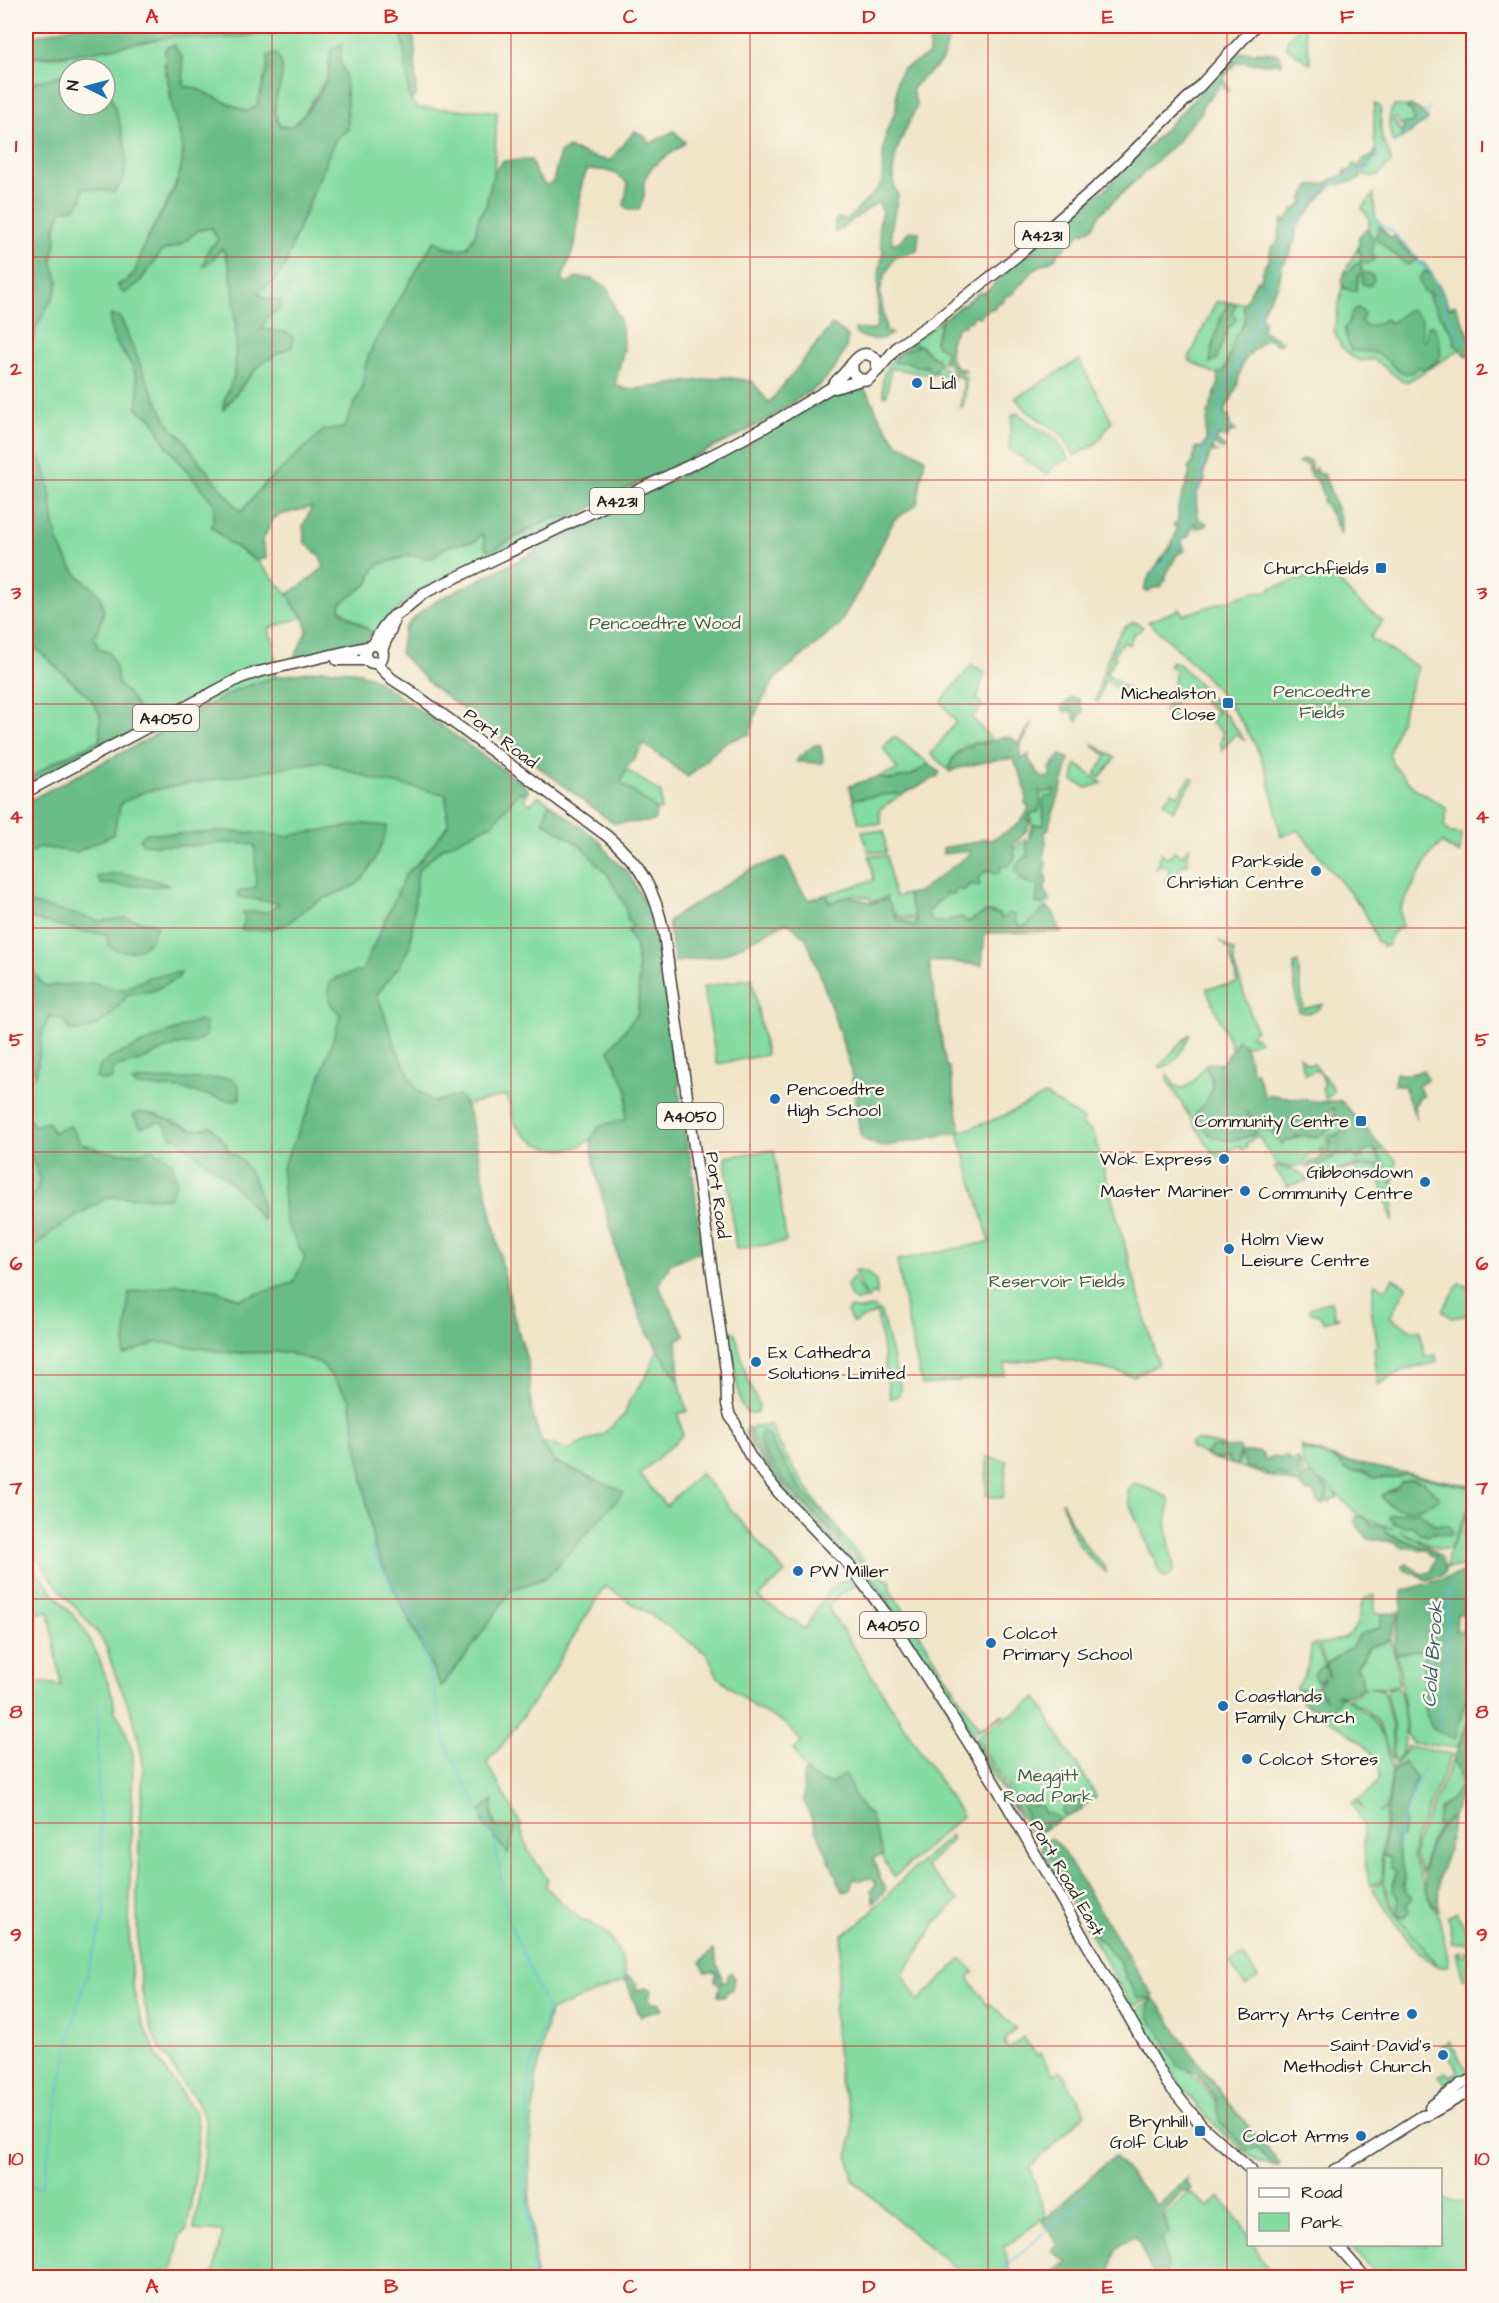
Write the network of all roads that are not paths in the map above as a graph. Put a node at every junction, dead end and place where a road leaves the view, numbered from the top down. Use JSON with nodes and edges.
{"nodes":[{"id":1,"x":1247,"y":26,"type":"edge"},
{"id":2,"x":1255,"y":26,"type":"edge"},
{"id":3,"x":1175,"y":111,"type":"junction"},
{"id":4,"x":898,"y":346,"type":"junction"},
{"id":5,"x":869,"y":354,"type":"junction"},
{"id":6,"x":852,"y":364,"type":"junction"},
{"id":7,"x":878,"y":370,"type":"junction"},
{"id":8,"x":861,"y":380,"type":"junction"},
{"id":9,"x":832,"y":387,"type":"junction"},
{"id":10,"x":375,"y":653,"type":"junction"},
{"id":11,"x":26,"y":792,"type":"edge"},
{"id":12,"x":735,"y":1423,"type":"joint"},
{"id":13,"x":1473,"y":2079,"type":"edge"},
{"id":14,"x":1473,"y":2089,"type":"edge"},
{"id":15,"x":1422,"y":2116,"type":"junction"},
{"id":16,"x":1250,"y":2168,"type":"edge"},
{"id":17,"x":1341,"y":2168,"type":"edge"},
{"id":18,"x":1338,"y":2246,"type":"edge"},
{"id":19,"x":1366,"y":2277,"type":"edge"}],
"edges":[{"from":1,"to":3,"type":"main road","number":"A4231"},
{"from":2,"to":3,"type":"main road","number":"A4231"},
{"from":3,"to":4,"type":"main road","number":"A4231"},
{"from":4,"to":5,"type":"main road","number":"A4231"},
{"from":4,"to":7,"type":"main road","number":"A4231"},
{"from":5,"to":6,"type":"main road","number":"A4231"},
{"from":5,"to":7,"type":"main road"},
{"from":6,"to":8,"type":"main road"},
{"from":6,"to":9,"type":"main road","number":"A4231"},
{"from":7,"to":8,"type":"main road","number":"A4231"},
{"from":8,"to":9,"type":"main road","number":"A4231"},
{"from":9,"to":10,"type":"main road","number":"A4231"},
{"from":10,"to":11,"type":"main road","number":"A4050"},
{"from":10,"to":12,"type":"main road","name":"Port Road","number":"A4050"},
{"from":12,"to":16,"type":"main road","name":"Port Road East","number":"A4050"},
{"from":13,"to":15,"type":"main road"},
{"from":14,"to":15,"type":"main road"},
{"from":15,"to":17,"type":"main road"},
{"from":18,"to":19,"type":"main road"}]}
